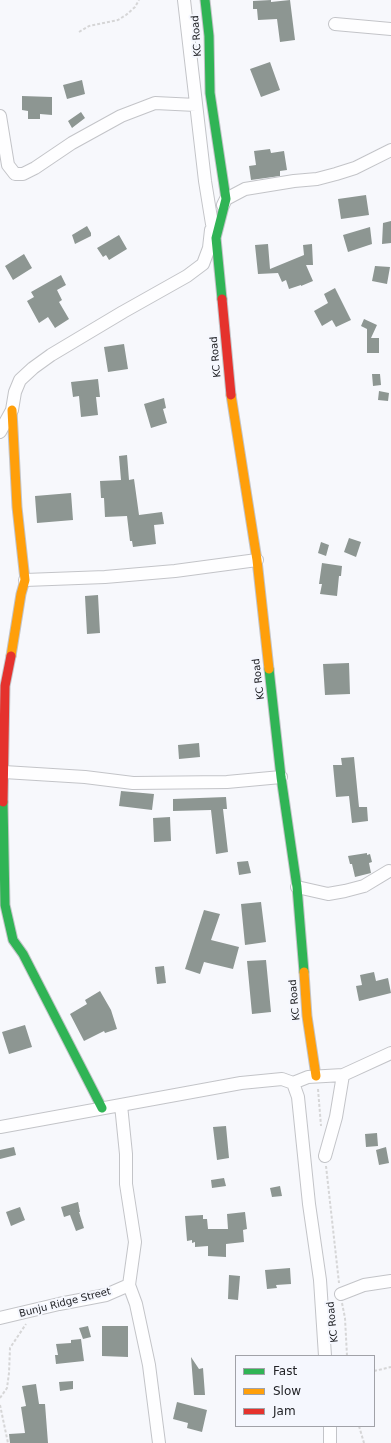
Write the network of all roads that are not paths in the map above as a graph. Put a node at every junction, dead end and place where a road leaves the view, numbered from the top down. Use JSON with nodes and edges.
{"nodes":[{"id":1,"x":184,"y":0,"type":"edge"},
{"id":2,"x":205,"y":0,"type":"edge"},
{"id":3,"x":335,"y":24,"type":"dead end"},
{"id":4,"x":391,"y":29,"type":"edge"},
{"id":5,"x":196,"y":104,"type":"junction"},
{"id":6,"x":0,"y":116,"type":"edge"},
{"id":7,"x":391,"y":150,"type":"edge"},
{"id":8,"x":226,"y":199,"type":"junction"},
{"id":9,"x":212,"y":224,"type":"junction"},
{"id":10,"x":12,"y":410,"type":"junction"},
{"id":11,"x":0,"y":432,"type":"edge"},
{"id":12,"x":257,"y":560,"type":"junction"},
{"id":13,"x":25,"y":580,"type":"junction"},
{"id":14,"x":2,"y":686,"type":"edge"},
{"id":15,"x":4,"y":772,"type":"junction"},
{"id":16,"x":281,"y":776,"type":"junction"},
{"id":17,"x":389,"y":871,"type":"dead end"},
{"id":18,"x":297,"y":888,"type":"junction"},
{"id":19,"x":0,"y":930,"type":"edge"},
{"id":20,"x":14,"y":940,"type":"junction"},
{"id":21,"x":391,"y":1052,"type":"edge"},
{"id":22,"x":343,"y":1075,"type":"junction"},
{"id":23,"x":316,"y":1076,"type":"junction"},
{"id":24,"x":293,"y":1083,"type":"junction"},
{"id":25,"x":121,"y":1105,"type":"junction"},
{"id":26,"x":102,"y":1108,"type":"junction"},
{"id":27,"x":0,"y":1127,"type":"edge"},
{"id":28,"x":324,"y":1156,"type":"road end"},
{"id":29,"x":391,"y":1281,"type":"edge"},
{"id":30,"x":129,"y":1286,"type":"junction"},
{"id":31,"x":341,"y":1294,"type":"road end"},
{"id":32,"x":0,"y":1318,"type":"edge"},
{"id":33,"x":326,"y":1355,"type":"edge"},
{"id":34,"x":330,"y":1427,"type":"edge"},
{"id":35,"x":159,"y":1443,"type":"edge"},
{"id":36,"x":330,"y":1443,"type":"edge"}],
"edges":[{"from":1,"to":5,"type":"street"},
{"from":2,"to":8,"type":"street","name":"KC Road"},
{"from":3,"to":4,"type":"street"},
{"from":5,"to":6,"type":"street"},
{"from":5,"to":9,"type":"street"},
{"from":7,"to":8,"type":"street"},
{"from":8,"to":9,"type":"street"},
{"from":8,"to":12,"type":"street","name":"KC Road"},
{"from":9,"to":10,"type":"street"},
{"from":10,"to":11,"type":"street"},
{"from":10,"to":13,"type":"street"},
{"from":12,"to":13,"type":"street"},
{"from":12,"to":16,"type":"street","name":"KC Road"},
{"from":13,"to":14,"type":"street"},
{"from":14,"to":15,"type":"street"},
{"from":15,"to":16,"type":"street"},
{"from":15,"to":20,"type":"street"},
{"from":16,"to":18,"type":"street","name":"KC Road"},
{"from":17,"to":18,"type":"street"},
{"from":18,"to":23,"type":"street","name":"KC Road"},
{"from":19,"to":20,"type":"street"},
{"from":20,"to":26,"type":"street"},
{"from":21,"to":22,"type":"street"},
{"from":22,"to":23,"type":"street"},
{"from":22,"to":28,"type":"street"},
{"from":23,"to":24,"type":"street"},
{"from":24,"to":25,"type":"street"},
{"from":24,"to":33,"type":"street"},
{"from":25,"to":26,"type":"street"},
{"from":25,"to":30,"type":"street"},
{"from":26,"to":27,"type":"street"},
{"from":29,"to":31,"type":"street"},
{"from":30,"to":32,"type":"street","name":"Bunju Ridge Street"},
{"from":30,"to":35,"type":"street"},
{"from":34,"to":36,"type":"street"}]}
